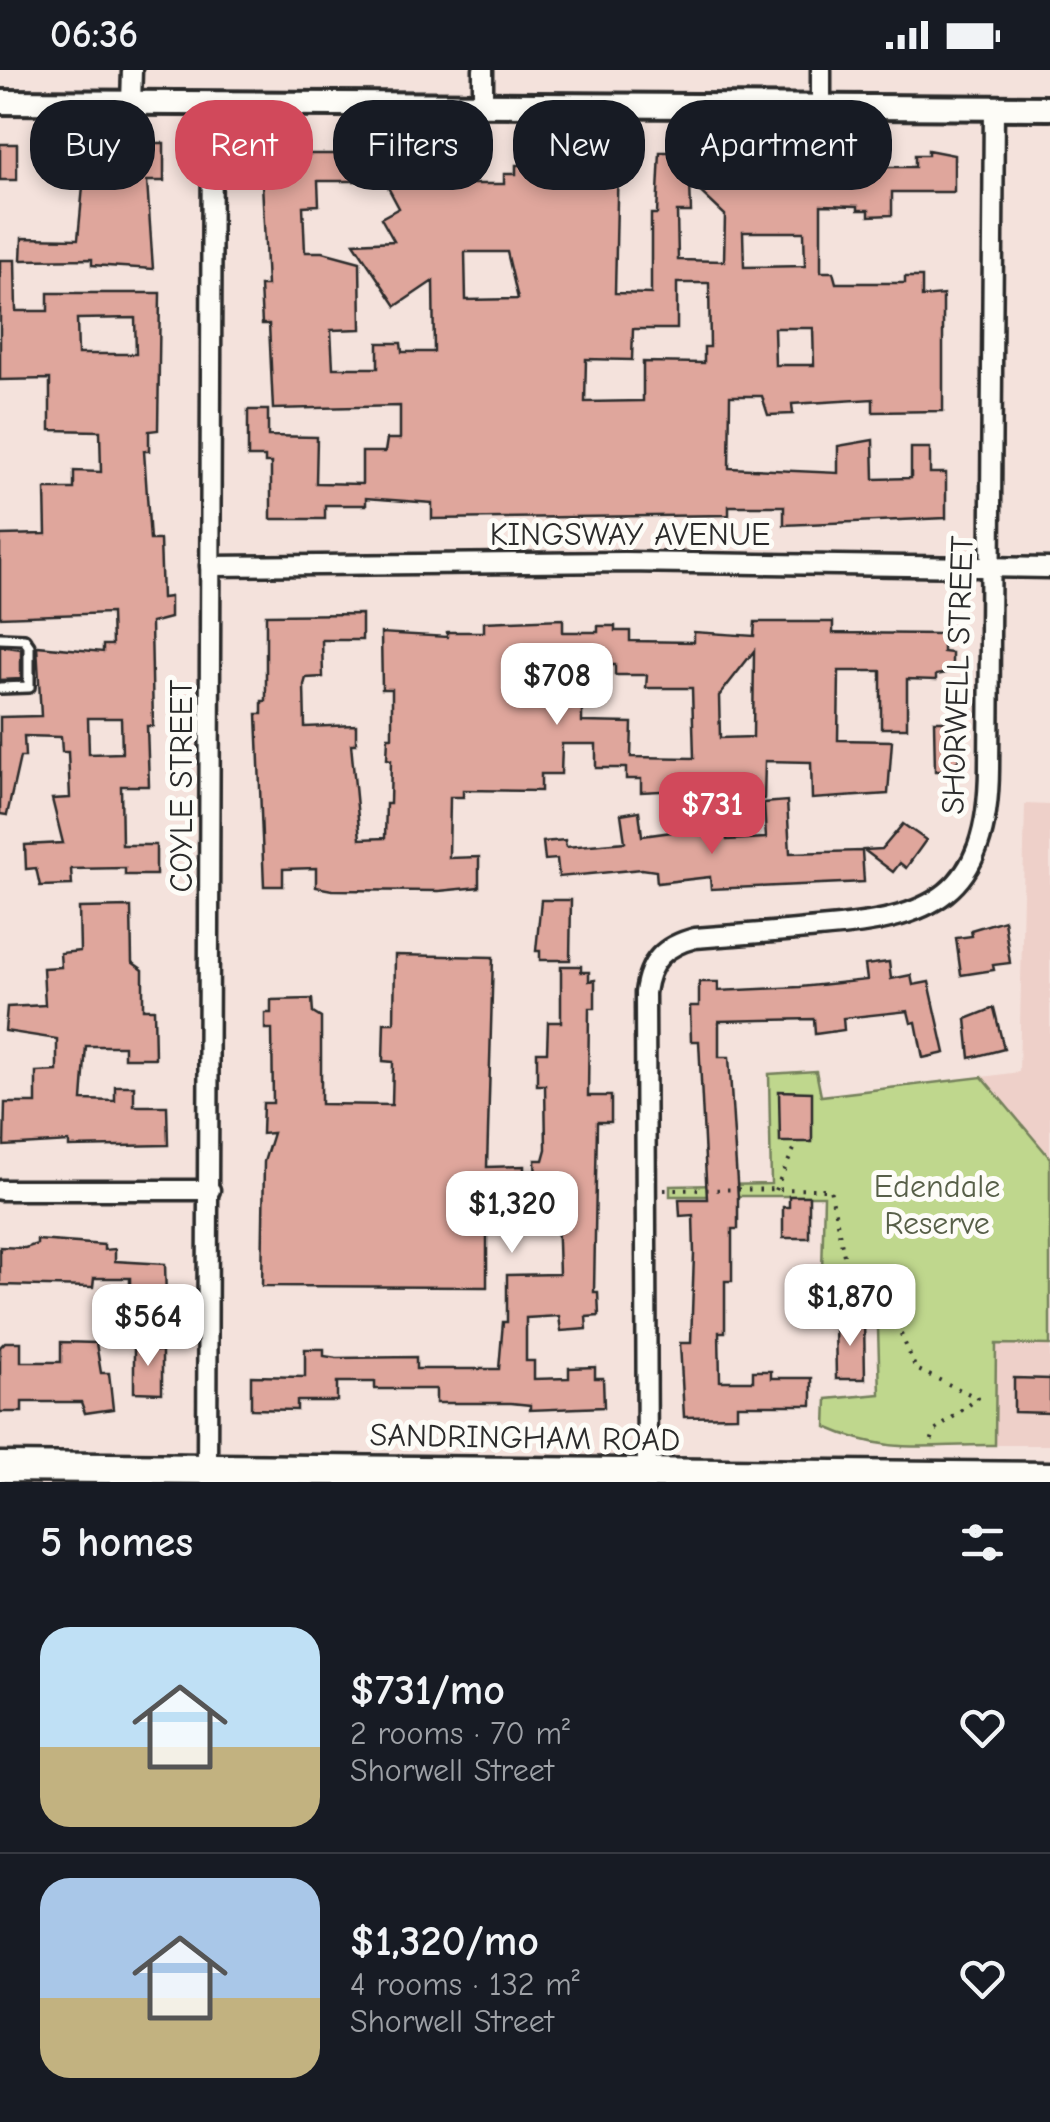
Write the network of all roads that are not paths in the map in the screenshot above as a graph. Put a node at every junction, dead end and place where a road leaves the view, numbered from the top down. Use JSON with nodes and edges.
{"nodes":[{"id":1,"x":132,"y":70,"type":"edge"},
{"id":2,"x":484,"y":70,"type":"edge"},
{"id":3,"x":821,"y":70,"type":"edge"},
{"id":4,"x":131,"y":100,"type":"edge"},
{"id":5,"x":483,"y":100,"type":"edge"},
{"id":6,"x":821,"y":100,"type":"edge"},
{"id":7,"x":0,"y":102,"type":"edge"},
{"id":8,"x":30,"y":102,"type":"edge"},
{"id":9,"x":493,"y":106,"type":"edge"},
{"id":10,"x":665,"y":106,"type":"edge"},
{"id":11,"x":892,"y":106,"type":"edge"},
{"id":12,"x":994,"y":107,"type":"junction"},
{"id":13,"x":1050,"y":108,"type":"edge"},
{"id":14,"x":212,"y":190,"type":"edge"},
{"id":15,"x":210,"y":566,"type":"junction"},
{"id":16,"x":992,"y":568,"type":"junction"},
{"id":17,"x":1050,"y":568,"type":"edge"},
{"id":18,"x":0,"y":638,"type":"edge"},
{"id":19,"x":0,"y":688,"type":"edge"},
{"id":20,"x":0,"y":1190,"type":"edge"},
{"id":21,"x":210,"y":1190,"type":"junction"},
{"id":22,"x":0,"y":1468,"type":"edge"},
{"id":23,"x":207,"y":1470,"type":"junction"},
{"id":24,"x":327,"y":1476,"type":"edge"},
{"id":25,"x":647,"y":1478,"type":"edge"},
{"id":26,"x":1050,"y":1478,"type":"edge"},
{"id":27,"x":981,"y":1480,"type":"edge"},
{"id":28,"x":0,"y":1482,"type":"edge"}],
"edges":[{"from":1,"to":4,"type":"street"},
{"from":2,"to":5,"type":"street"},
{"from":3,"to":6,"type":"street"},
{"from":7,"to":8,"type":"street"},
{"from":9,"to":10,"type":"street"},
{"from":11,"to":12,"type":"street"},
{"from":12,"to":13,"type":"street"},
{"from":12,"to":16,"type":"street","name":"SHORWELL STREET"},
{"from":14,"to":15,"type":"street","name":"COYLE STREET"},
{"from":15,"to":16,"type":"street","name":"KINGSWAY AVENUE"},
{"from":15,"to":21,"type":"street","name":"COYLE STREET"},
{"from":16,"to":17,"type":"street","name":"KINGSWAY AVENUE"},
{"from":16,"to":25,"type":"street","name":"SHORWELL STREET"},
{"from":18,"to":19,"type":"lane"},
{"from":20,"to":21,"type":"street"},
{"from":21,"to":23,"type":"street","name":"COYLE STREET"},
{"from":22,"to":23,"type":"main road","name":"SANDRINGHAM ROAD"},
{"from":22,"to":28,"type":"street"},
{"from":23,"to":24,"type":"main road","name":"SANDRINGHAM ROAD"},
{"from":24,"to":25,"type":"main road","name":"SANDRINGHAM ROAD"},
{"from":25,"to":27,"type":"main road","name":"SANDRINGHAM ROAD"},
{"from":26,"to":27,"type":"main road","name":"SANDRINGHAM ROAD"}]}
